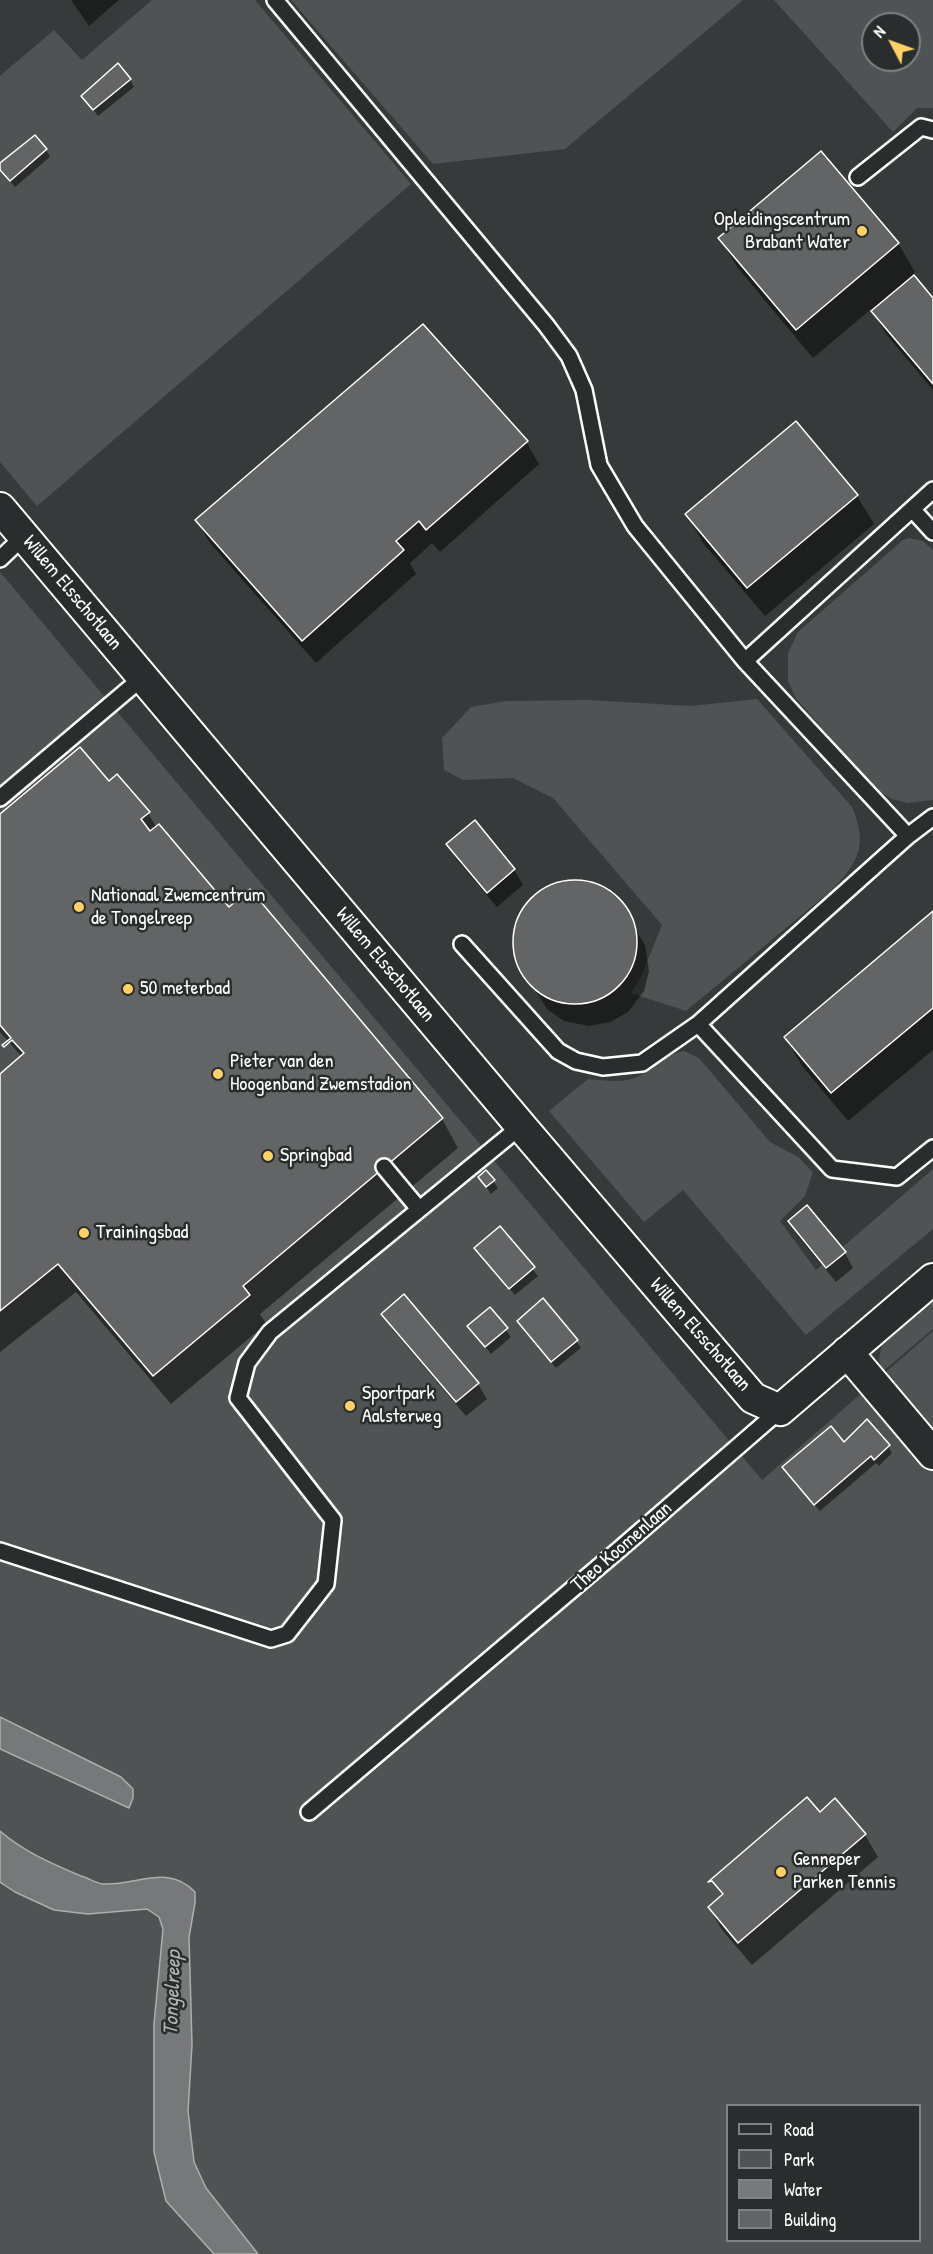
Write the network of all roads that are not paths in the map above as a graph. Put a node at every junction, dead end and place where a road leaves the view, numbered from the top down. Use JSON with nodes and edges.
{"nodes":[{"id":1,"x":275,"y":0,"type":"edge"},
{"id":2,"x":933,"y":130,"type":"edge"},
{"id":3,"x":858,"y":177,"type":"dead end"},
{"id":4,"x":933,"y":490,"type":"edge"},
{"id":5,"x":0,"y":508,"type":"edge"},
{"id":6,"x":912,"y":509,"type":"junction"},
{"id":7,"x":933,"y":532,"type":"edge"},
{"id":8,"x":24,"y":536,"type":"junction"},
{"id":9,"x":0,"y":558,"type":"edge"},
{"id":10,"x":745,"y":661,"type":"junction"},
{"id":11,"x":143,"y":677,"type":"junction"},
{"id":12,"x":0,"y":798,"type":"edge"},
{"id":13,"x":933,"y":816,"type":"edge"},
{"id":14,"x":908,"y":836,"type":"junction"},
{"id":15,"x":462,"y":944,"type":"dead end"},
{"id":16,"x":698,"y":1024,"type":"junction"},
{"id":17,"x":521,"y":1126,"type":"junction"},
{"id":18,"x":933,"y":1148,"type":"edge"},
{"id":19,"x":384,"y":1167,"type":"dead end"},
{"id":20,"x":419,"y":1209,"type":"junction"},
{"id":21,"x":933,"y":1279,"type":"edge"},
{"id":22,"x":847,"y":1352,"type":"junction"},
{"id":23,"x":780,"y":1410,"type":"junction"},
{"id":24,"x":933,"y":1454,"type":"edge"},
{"id":25,"x":0,"y":1551,"type":"edge"},
{"id":26,"x":309,"y":1812,"type":"dead end"}],
"edges":[{"from":1,"to":10,"type":"lane"},
{"from":2,"to":3,"type":"lane"},
{"from":4,"to":6,"type":"lane"},
{"from":5,"to":8,"type":"street","name":"Willem Elsschotlaan"},
{"from":6,"to":7,"type":"lane"},
{"from":6,"to":10,"type":"lane"},
{"from":8,"to":9,"type":"lane"},
{"from":8,"to":11,"type":"street","name":"Willem Elsschotlaan"},
{"from":10,"to":14,"type":"lane"},
{"from":11,"to":12,"type":"lane"},
{"from":11,"to":17,"type":"street","name":"Willem Elsschotlaan"},
{"from":13,"to":14,"type":"lane"},
{"from":14,"to":16,"type":"lane"},
{"from":15,"to":16,"type":"lane"},
{"from":16,"to":18,"type":"lane"},
{"from":17,"to":20,"type":"lane"},
{"from":17,"to":23,"type":"street","name":"Willem Elsschotlaan"},
{"from":19,"to":20,"type":"lane"},
{"from":20,"to":25,"type":"lane"},
{"from":21,"to":22,"type":"street","name":"Theo Koomenlaan"},
{"from":22,"to":23,"type":"street","name":"Theo Koomenlaan"},
{"from":22,"to":24,"type":"street"},
{"from":23,"to":26,"type":"lane","name":"Theo Koomenlaan"}]}
